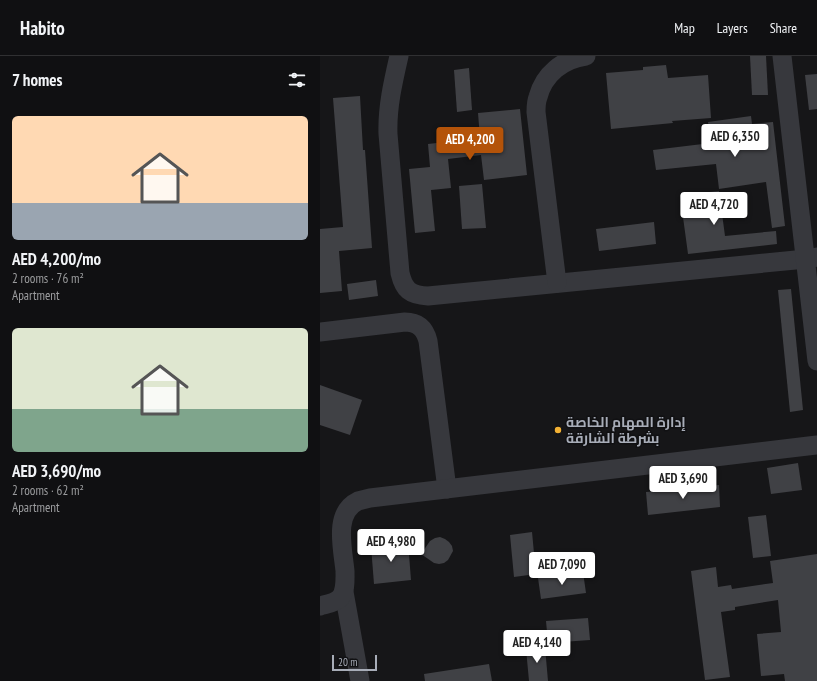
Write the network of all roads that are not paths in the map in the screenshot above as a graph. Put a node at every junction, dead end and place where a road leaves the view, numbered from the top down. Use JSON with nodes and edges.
{"nodes":[{"id":1,"x":399,"y":56,"type":"edge"},
{"id":2,"x":586,"y":56,"type":"edge"},
{"id":3,"x":782,"y":56,"type":"edge"},
{"id":4,"x":811,"y":258,"type":"edge"},
{"id":5,"x":557,"y":283,"type":"junction"},
{"id":6,"x":320,"y":332,"type":"edge"},
{"id":7,"x":817,"y":361,"type":"edge"},
{"id":8,"x":817,"y":445,"type":"edge"},
{"id":9,"x":447,"y":489,"type":"junction"},
{"id":10,"x":344,"y":592,"type":"junction"},
{"id":11,"x":320,"y":606,"type":"edge"},
{"id":12,"x":360,"y":681,"type":"edge"}],
"edges":[{"from":1,"to":5,"type":"lane"},
{"from":2,"to":5,"type":"lane"},
{"from":3,"to":4,"type":"lane"},
{"from":4,"to":5,"type":"lane"},
{"from":4,"to":7,"type":"lane"},
{"from":6,"to":9,"type":"lane"},
{"from":8,"to":9,"type":"lane"},
{"from":9,"to":10,"type":"lane"},
{"from":10,"to":11,"type":"lane"},
{"from":10,"to":12,"type":"lane"}]}
